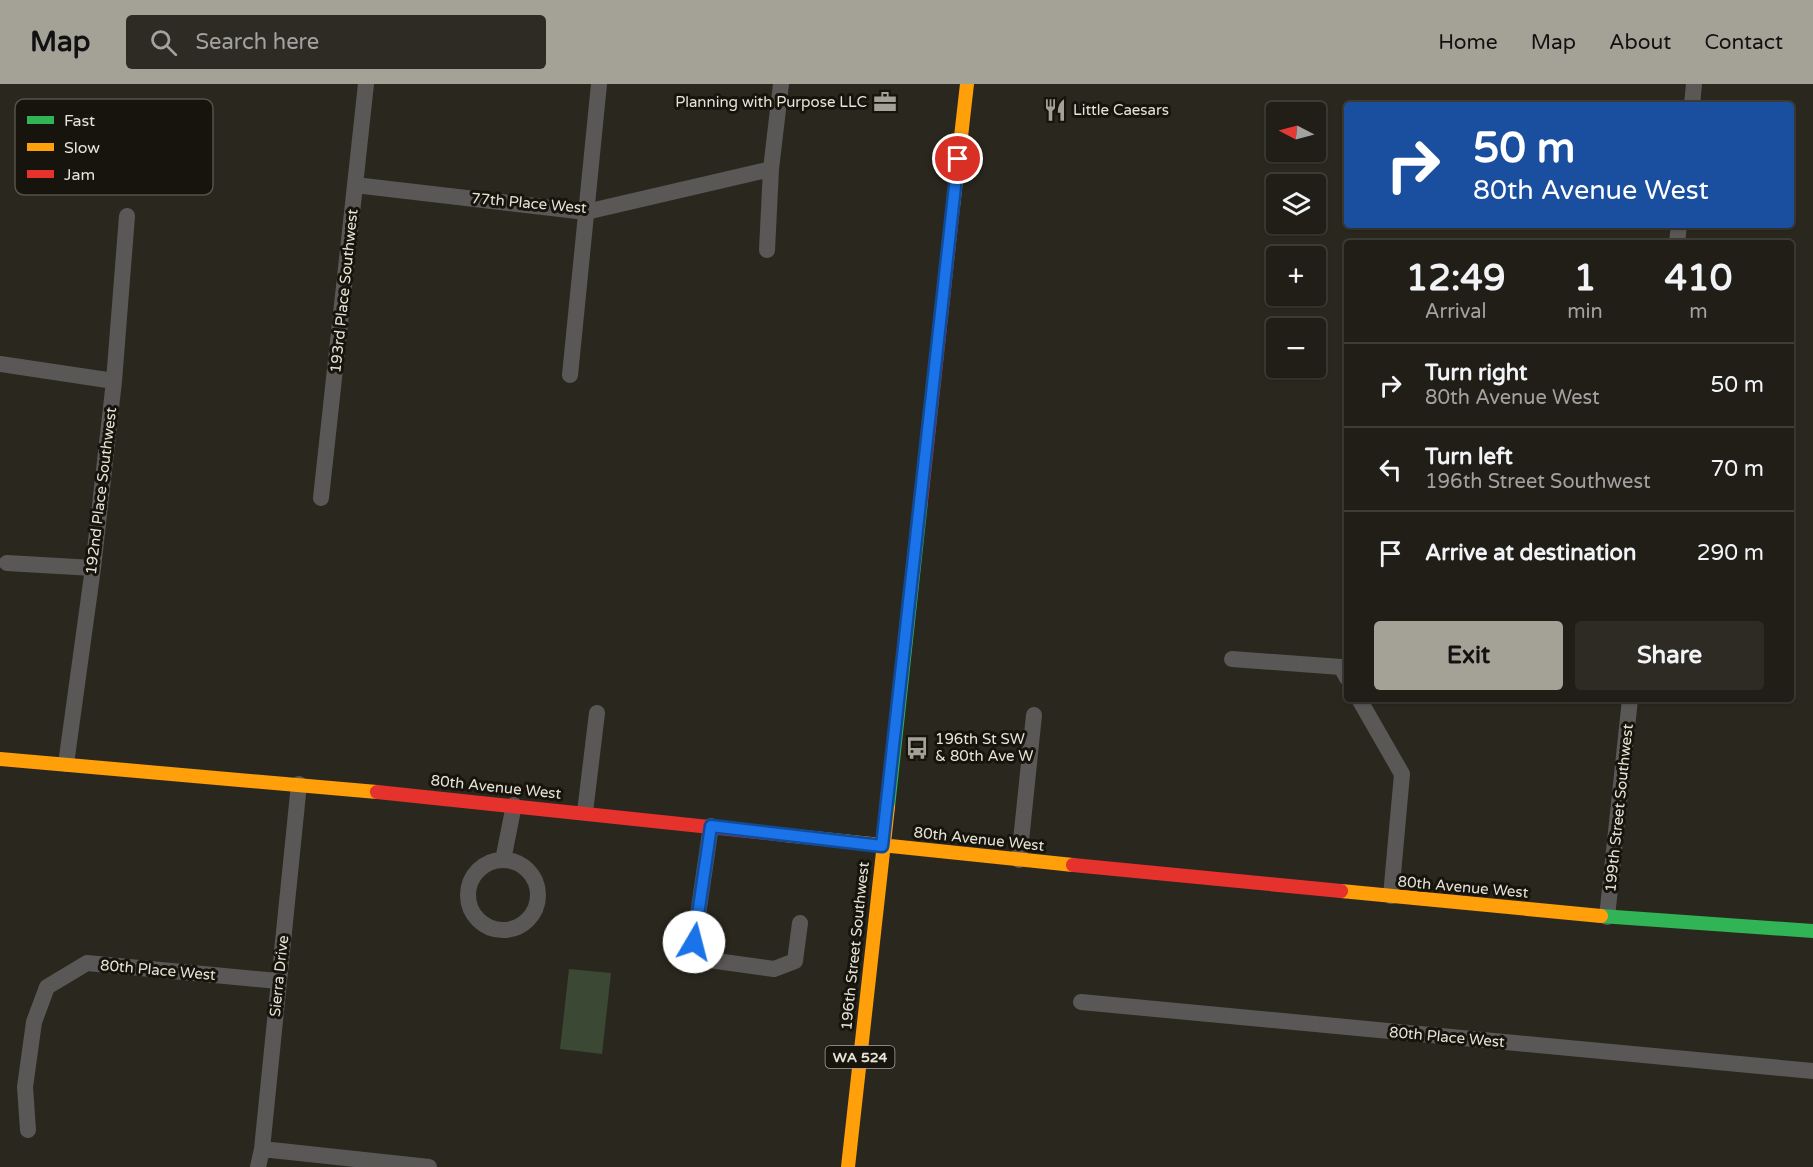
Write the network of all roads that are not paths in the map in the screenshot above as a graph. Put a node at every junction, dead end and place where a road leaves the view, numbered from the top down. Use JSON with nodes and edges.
{"nodes":[{"id":1,"x":366,"y":84,"type":"edge"},
{"id":2,"x":599,"y":84,"type":"edge"},
{"id":3,"x":782,"y":84,"type":"edge"},
{"id":4,"x":966,"y":84,"type":"edge"},
{"id":5,"x":1694,"y":84,"type":"edge"},
{"id":6,"x":1692,"y":102,"type":"edge"},
{"id":7,"x":771,"y":169,"type":"junction"},
{"id":8,"x":356,"y":185,"type":"junction"},
{"id":9,"x":586,"y":212,"type":"junction"},
{"id":10,"x":127,"y":216,"type":"dead end"},
{"id":11,"x":767,"y":250,"type":"dead end"},
{"id":12,"x":0,"y":364,"type":"edge"},
{"id":13,"x":570,"y":375,"type":"dead end"},
{"id":14,"x":114,"y":381,"type":"junction"},
{"id":15,"x":321,"y":498,"type":"dead end"},
{"id":16,"x":7,"y":563,"type":"dead end"},
{"id":17,"x":93,"y":568,"type":"junction"},
{"id":18,"x":1232,"y":659,"type":"dead end"},
{"id":19,"x":1344,"y":672,"type":"edge"},
{"id":20,"x":1361,"y":702,"type":"edge"},
{"id":21,"x":1630,"y":702,"type":"edge"},
{"id":22,"x":597,"y":713,"type":"dead end"},
{"id":23,"x":1034,"y":715,"type":"dead end"},
{"id":24,"x":0,"y":759,"type":"edge"},
{"id":25,"x":66,"y":764,"type":"junction"},
{"id":26,"x":299,"y":784,"type":"junction"},
{"id":27,"x":514,"y":805,"type":"junction"},
{"id":28,"x":585,"y":813,"type":"junction"},
{"id":29,"x":711,"y":826,"type":"junction"},
{"id":30,"x":882,"y":846,"type":"junction"},
{"id":31,"x":504,"y":860,"type":"junction"},
{"id":32,"x":1019,"y":860,"type":"junction"},
{"id":33,"x":1390,"y":896,"type":"junction"},
{"id":34,"x":1607,"y":917,"type":"junction"},
{"id":35,"x":800,"y":923,"type":"dead end"},
{"id":36,"x":1813,"y":931,"type":"edge"},
{"id":37,"x":278,"y":981,"type":"junction"},
{"id":38,"x":1081,"y":1002,"type":"dead end"},
{"id":39,"x":1813,"y":1071,"type":"edge"},
{"id":40,"x":28,"y":1130,"type":"dead end"},
{"id":41,"x":262,"y":1149,"type":"junction"},
{"id":42,"x":258,"y":1167,"type":"edge"},
{"id":43,"x":429,"y":1167,"type":"edge"},
{"id":44,"x":848,"y":1167,"type":"edge"}],
"edges":[{"from":1,"to":8,"type":"street","name":"193rd Place Southwest"},
{"from":2,"to":9,"type":"street"},
{"from":3,"to":7,"type":"street"},
{"from":4,"to":30,"type":"street","name":"196th Street Southwest","number":"WA 524"},
{"from":5,"to":6,"type":"street"},
{"from":7,"to":9,"type":"street","name":"77th Place West"},
{"from":7,"to":11,"type":"street"},
{"from":8,"to":9,"type":"street","name":"77th Place West"},
{"from":8,"to":15,"type":"street","name":"193rd Place Southwest"},
{"from":9,"to":13,"type":"street"},
{"from":10,"to":14,"type":"street","name":"192nd Place Southwest"},
{"from":12,"to":14,"type":"street"},
{"from":14,"to":17,"type":"street","name":"192nd Place Southwest"},
{"from":16,"to":17,"type":"street"},
{"from":17,"to":25,"type":"street","name":"192nd Place Southwest"},
{"from":18,"to":19,"type":"street"},
{"from":20,"to":33,"type":"street"},
{"from":21,"to":34,"type":"street","name":"199th Street Southwest"},
{"from":22,"to":28,"type":"street"},
{"from":23,"to":32,"type":"street"},
{"from":24,"to":25,"type":"street","name":"80th Avenue West"},
{"from":25,"to":26,"type":"street","name":"80th Avenue West"},
{"from":26,"to":27,"type":"street","name":"80th Avenue West"},
{"from":26,"to":37,"type":"street","name":"Sierra Drive"},
{"from":27,"to":28,"type":"street","name":"80th Avenue West"},
{"from":27,"to":31,"type":"street"},
{"from":28,"to":29,"type":"street","name":"80th Avenue West"},
{"from":29,"to":30,"type":"street","name":"80th Avenue West"},
{"from":29,"to":35,"type":"street"},
{"from":30,"to":32,"type":"street","name":"80th Avenue West"},
{"from":30,"to":44,"type":"street","name":"196th Street Southwest","number":"WA 524"},
{"from":31,"to":31,"type":"street"},
{"from":32,"to":33,"type":"street","name":"80th Avenue West"},
{"from":33,"to":34,"type":"street","name":"80th Avenue West"},
{"from":34,"to":36,"type":"street","name":"80th Avenue West"},
{"from":37,"to":40,"type":"street","name":"80th Place West"},
{"from":37,"to":41,"type":"street","name":"Sierra Drive"},
{"from":38,"to":39,"type":"street","name":"80th Place West"},
{"from":41,"to":42,"type":"street","name":"Sierra Drive"},
{"from":41,"to":43,"type":"street"}]}
